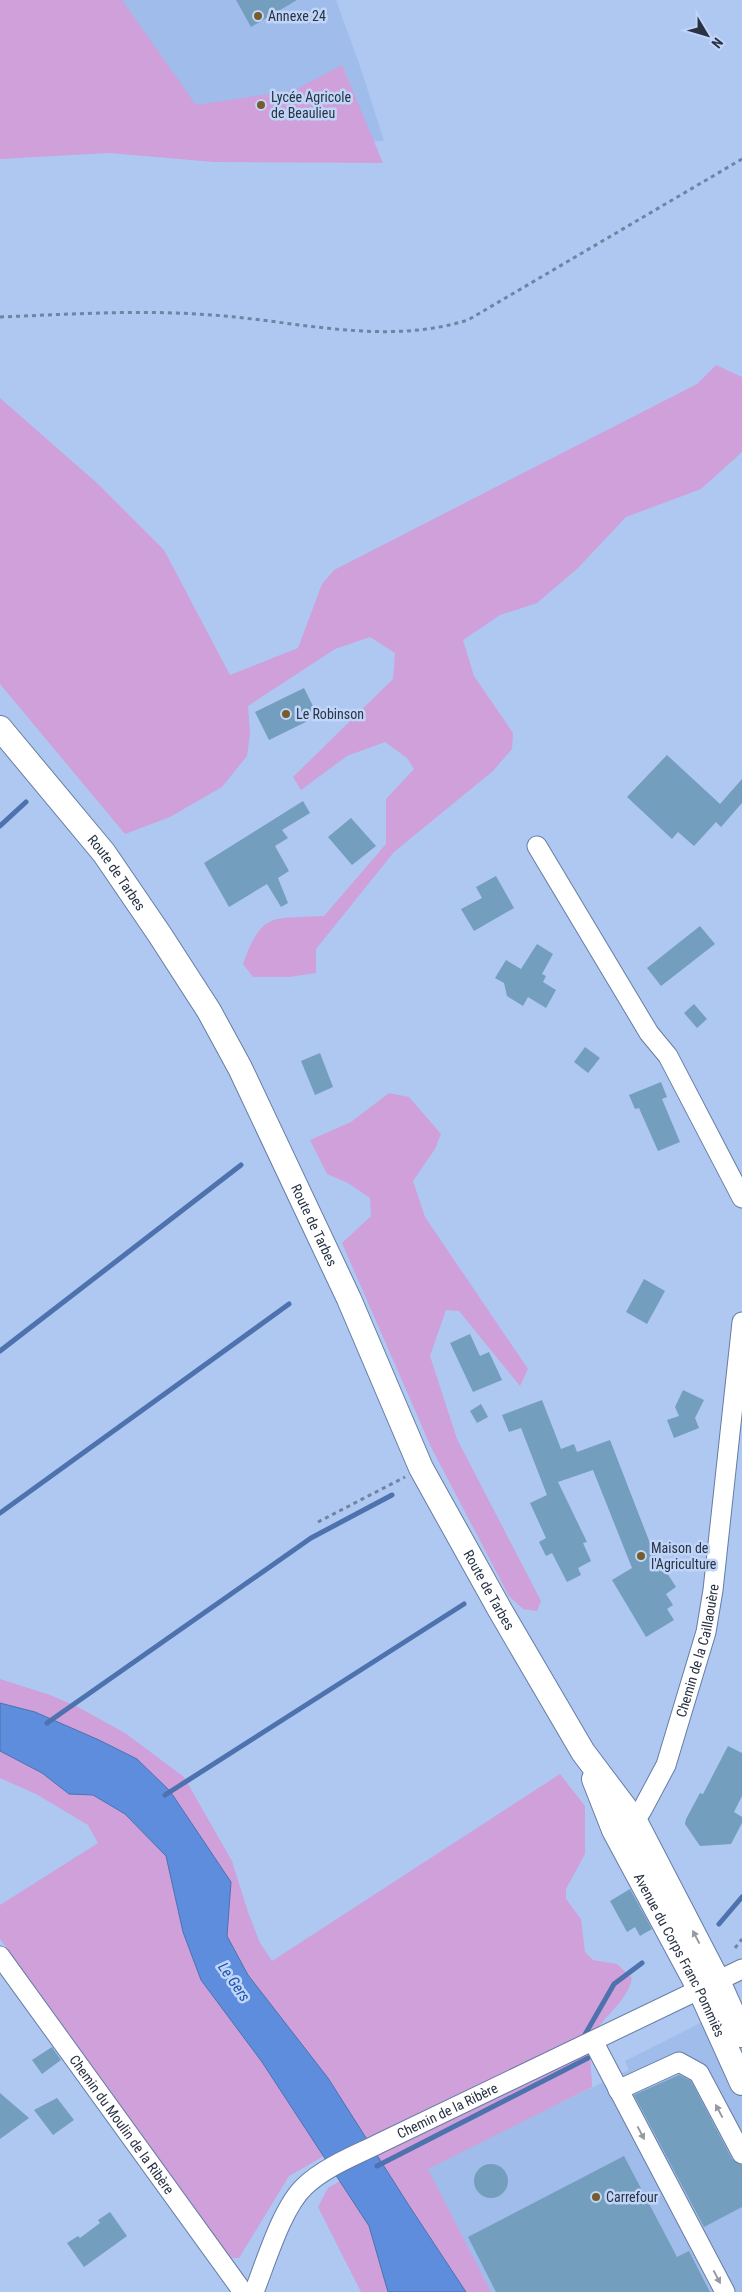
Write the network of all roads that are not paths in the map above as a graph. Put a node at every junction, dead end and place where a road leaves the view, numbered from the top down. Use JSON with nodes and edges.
{"nodes":[{"id":1,"x":0,"y":728,"type":"edge"},
{"id":2,"x":537,"y":846,"type":"dead end"},
{"id":3,"x":742,"y":1198,"type":"edge"},
{"id":4,"x":742,"y":1322,"type":"edge"},
{"id":5,"x":624,"y":1826,"type":"junction"},
{"id":6,"x":0,"y":1956,"type":"edge"},
{"id":7,"x":742,"y":1969,"type":"edge"},
{"id":8,"x":709,"y":1985,"type":"junction"},
{"id":9,"x":742,"y":2035,"type":"edge"},
{"id":10,"x":593,"y":2041,"type":"junction"},
{"id":11,"x":742,"y":2083,"type":"edge"},
{"id":12,"x":618,"y":2090,"type":"junction"},
{"id":13,"x":742,"y":2154,"type":"edge"},
{"id":14,"x":244,"y":2292,"type":"edge"},
{"id":15,"x":254,"y":2292,"type":"edge"},
{"id":16,"x":725,"y":2292,"type":"edge"}],
"edges":[{"from":1,"to":5,"type":"main road","name":"Route de Tarbes"},
{"from":2,"to":3,"type":"street"},
{"from":4,"to":5,"type":"street","name":"Chemin de la Caillaouère"},
{"from":5,"to":8,"type":"main road","name":"Avenue du Corps Franc Pommiès"},
{"from":6,"to":14,"type":"street","name":"Chemin du Moulin de la Ribère"},
{"from":7,"to":8,"type":"street","name":"Chemin de la Ribère"},
{"from":8,"to":9,"type":"main road","name":"Avenue du Corps Franc Pommiès"},
{"from":8,"to":10,"type":"street","name":"Chemin de la Ribère"},
{"from":8,"to":11,"type":"main road","name":"Avenue du Corps Franc Pommiès"},
{"from":10,"to":12,"type":"street"},
{"from":10,"to":15,"type":"street","name":"Chemin de la Ribère"},
{"from":13,"to":12,"type":"street","one_way":true},
{"from":12,"to":16,"type":"street","one_way":true}]}
